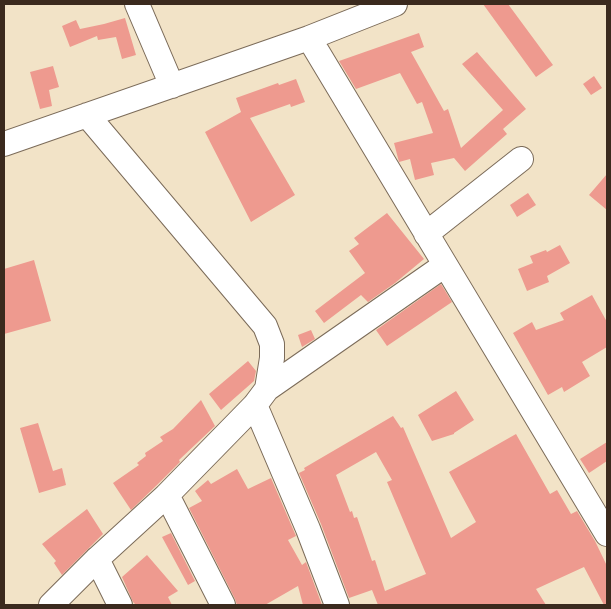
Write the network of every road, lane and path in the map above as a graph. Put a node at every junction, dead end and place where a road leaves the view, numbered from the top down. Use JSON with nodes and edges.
{"nodes":[{"id":1,"x":137,"y":4,"type":"edge"},
{"id":2,"x":386,"y":5,"type":"edge"},
{"id":3,"x":310,"y":38,"type":"junction"},
{"id":4,"x":172,"y":86,"type":"junction"},
{"id":5,"x":87,"y":115,"type":"junction"},
{"id":6,"x":4,"y":144,"type":"edge"},
{"id":7,"x":521,"y":159,"type":"dead end"},
{"id":8,"x":426,"y":234,"type":"junction"},
{"id":9,"x":445,"y":266,"type":"junction"},
{"id":10,"x":280,"y":367,"type":"junction"},
{"id":11,"x":261,"y":397,"type":"junction"},
{"id":12,"x":167,"y":495,"type":"junction"},
{"id":13,"x":607,"y":534,"type":"edge"},
{"id":14,"x":98,"y":559,"type":"junction"},
{"id":15,"x":51,"y":605,"type":"edge"},
{"id":16,"x":120,"y":605,"type":"edge"},
{"id":17,"x":223,"y":605,"type":"edge"},
{"id":18,"x":337,"y":605,"type":"edge"}],
"edges":[{"from":1,"to":4,"type":"street"},
{"from":2,"to":3,"type":"street"},
{"from":3,"to":4,"type":"street"},
{"from":3,"to":8,"type":"street"},
{"from":4,"to":5,"type":"street"},
{"from":5,"to":6,"type":"street"},
{"from":5,"to":10,"type":"street"},
{"from":7,"to":8,"type":"street"},
{"from":8,"to":9,"type":"street"},
{"from":9,"to":10,"type":"street"},
{"from":9,"to":13,"type":"street"},
{"from":10,"to":11,"type":"street"},
{"from":11,"to":12,"type":"street"},
{"from":11,"to":18,"type":"street"},
{"from":12,"to":14,"type":"street"},
{"from":12,"to":17,"type":"street"},
{"from":14,"to":15,"type":"street"},
{"from":14,"to":16,"type":"street"}]}
